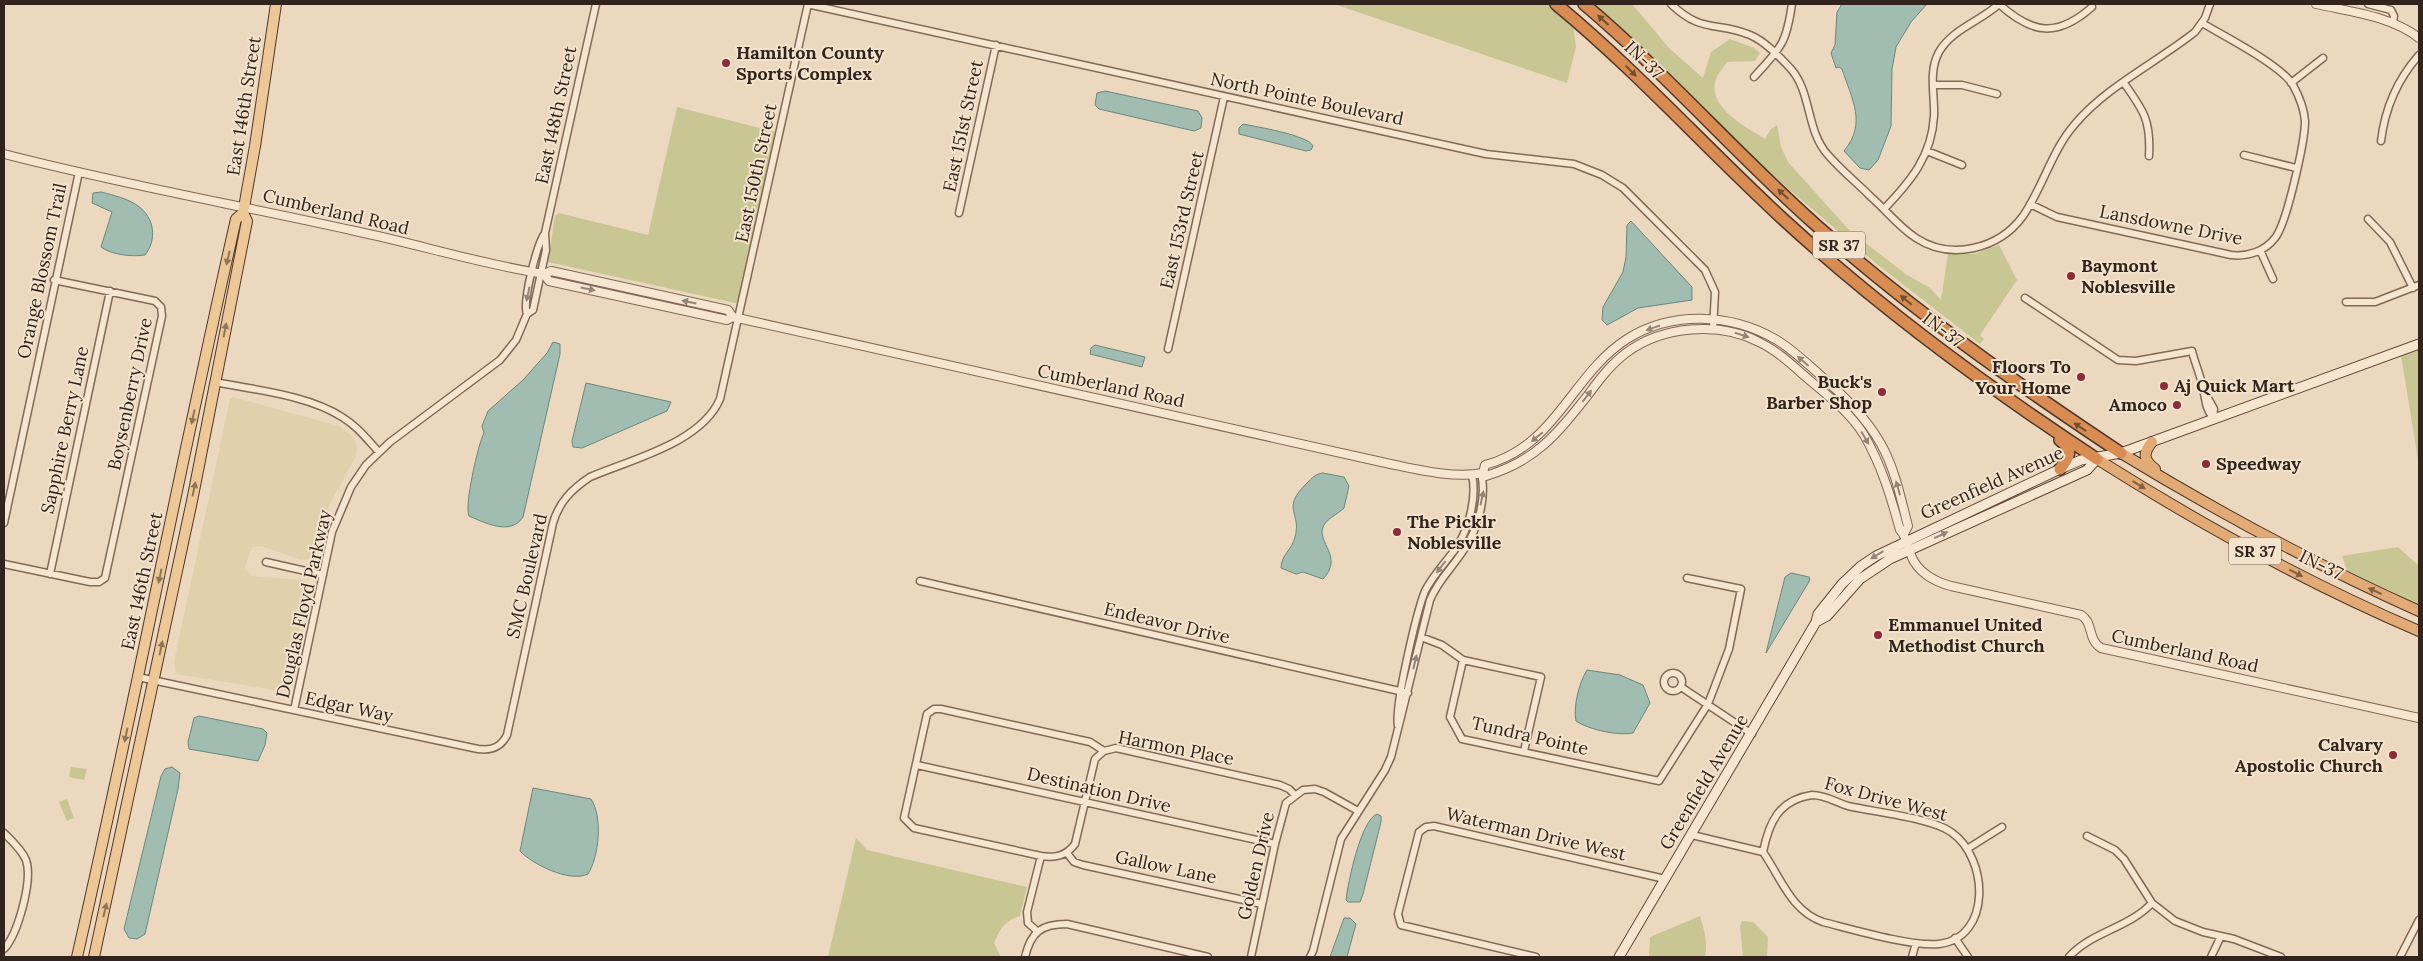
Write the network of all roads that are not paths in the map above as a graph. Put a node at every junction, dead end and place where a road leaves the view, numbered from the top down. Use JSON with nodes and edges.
{"nodes":[{"id":1,"x":276,"y":4,"type":"edge"},
{"id":2,"x":596,"y":4,"type":"edge"},
{"id":3,"x":808,"y":4,"type":"edge"},
{"id":4,"x":1556,"y":4,"type":"edge"},
{"id":5,"x":1584,"y":4,"type":"edge"},
{"id":6,"x":1673,"y":4,"type":"edge"},
{"id":7,"x":1792,"y":4,"type":"edge"},
{"id":8,"x":1999,"y":4,"type":"edge"},
{"id":9,"x":2210,"y":4,"type":"edge"},
{"id":10,"x":2316,"y":4,"type":"edge"},
{"id":11,"x":2368,"y":4,"type":"edge"},
{"id":12,"x":2092,"y":7,"type":"dead end"},
{"id":13,"x":2202,"y":22,"type":"junction"},
{"id":14,"x":2393,"y":23,"type":"junction"},
{"id":15,"x":2419,"y":38,"type":"edge"},
{"id":16,"x":996,"y":45,"type":"junction"},
{"id":17,"x":1775,"y":54,"type":"junction"},
{"id":18,"x":2419,"y":55,"type":"edge"},
{"id":19,"x":2323,"y":58,"type":"dead end"},
{"id":20,"x":1754,"y":77,"type":"dead end"},
{"id":21,"x":2291,"y":82,"type":"junction"},
{"id":22,"x":2124,"y":83,"type":"junction"},
{"id":23,"x":1933,"y":84,"type":"junction"},
{"id":24,"x":1997,"y":94,"type":"dead end"},
{"id":25,"x":1224,"y":97,"type":"junction"},
{"id":26,"x":2381,"y":141,"type":"dead end"},
{"id":27,"x":1926,"y":151,"type":"junction"},
{"id":28,"x":4,"y":154,"type":"edge"},
{"id":29,"x":2244,"y":155,"type":"dead end"},
{"id":30,"x":2149,"y":156,"type":"dead end"},
{"id":31,"x":1962,"y":165,"type":"dead end"},
{"id":32,"x":2296,"y":168,"type":"junction"},
{"id":33,"x":79,"y":172,"type":"junction"},
{"id":34,"x":2030,"y":204,"type":"junction"},
{"id":35,"x":1884,"y":209,"type":"junction"},
{"id":36,"x":244,"y":210,"type":"junction"},
{"id":37,"x":959,"y":213,"type":"dead end"},
{"id":38,"x":2368,"y":218,"type":"dead end"},
{"id":39,"x":2260,"y":250,"type":"junction"},
{"id":40,"x":539,"y":274,"type":"junction"},
{"id":41,"x":2273,"y":279,"type":"dead end"},
{"id":42,"x":54,"y":280,"type":"junction"},
{"id":43,"x":2416,"y":286,"type":"edge"},
{"id":44,"x":110,"y":291,"type":"junction"},
{"id":45,"x":2025,"y":298,"type":"dead end"},
{"id":46,"x":2346,"y":302,"type":"dead end"},
{"id":47,"x":736,"y":318,"type":"junction"},
{"id":48,"x":1715,"y":319,"type":"junction"},
{"id":49,"x":1714,"y":329,"type":"junction"},
{"id":50,"x":2419,"y":344,"type":"edge"},
{"id":51,"x":1168,"y":349,"type":"dead end"},
{"id":52,"x":1963,"y":367,"type":"junction"},
{"id":53,"x":2339,"y":373,"type":"junction"},
{"id":54,"x":215,"y":382,"type":"junction"},
{"id":55,"x":2274,"y":386,"type":"dead end"},
{"id":56,"x":2213,"y":418,"type":"junction"},
{"id":57,"x":2152,"y":442,"type":"junction"},
{"id":58,"x":379,"y":452,"type":"junction"},
{"id":59,"x":2121,"y":453,"type":"junction"},
{"id":60,"x":2097,"y":459,"type":"junction"},
{"id":61,"x":2060,"y":469,"type":"junction"},
{"id":62,"x":1482,"y":473,"type":"junction"},
{"id":63,"x":1472,"y":475,"type":"junction"},
{"id":64,"x":5,"y":512,"type":"edge"},
{"id":65,"x":4,"y":523,"type":"edge"},
{"id":66,"x":2241,"y":524,"type":"junction"},
{"id":67,"x":1905,"y":537,"type":"junction"},
{"id":68,"x":1909,"y":550,"type":"junction"},
{"id":69,"x":266,"y":562,"type":"dead end"},
{"id":70,"x":4,"y":564,"type":"edge"},
{"id":71,"x":50,"y":574,"type":"junction"},
{"id":72,"x":323,"y":575,"type":"junction"},
{"id":73,"x":1687,"y":578,"type":"dead end"},
{"id":74,"x":920,"y":581,"type":"dead end"},
{"id":75,"x":2419,"y":611,"type":"edge"},
{"id":76,"x":1816,"y":622,"type":"junction"},
{"id":77,"x":2419,"y":631,"type":"edge"},
{"id":78,"x":1421,"y":637,"type":"junction"},
{"id":79,"x":1463,"y":660,"type":"junction"},
{"id":80,"x":138,"y":677,"type":"junction"},
{"id":81,"x":154,"y":680,"type":"junction"},
{"id":82,"x":1680,"y":687,"type":"dead end"},
{"id":83,"x":1404,"y":692,"type":"junction"},
{"id":84,"x":1708,"y":704,"type":"junction"},
{"id":85,"x":294,"y":710,"type":"junction"},
{"id":86,"x":2419,"y":718,"type":"edge"},
{"id":87,"x":1752,"y":734,"type":"junction"},
{"id":88,"x":496,"y":748,"type":"joint"},
{"id":89,"x":1104,"y":751,"type":"junction"},
{"id":90,"x":1524,"y":751,"type":"junction"},
{"id":91,"x":916,"y":765,"type":"junction"},
{"id":92,"x":1295,"y":795,"type":"junction"},
{"id":93,"x":1084,"y":802,"type":"junction"},
{"id":94,"x":1358,"y":811,"type":"junction"},
{"id":95,"x":2002,"y":827,"type":"dead end"},
{"id":96,"x":4,"y":833,"type":"edge"},
{"id":97,"x":1692,"y":835,"type":"junction"},
{"id":98,"x":2087,"y":836,"type":"dead end"},
{"id":99,"x":1275,"y":844,"type":"junction"},
{"id":100,"x":1967,"y":848,"type":"junction"},
{"id":101,"x":1763,"y":852,"type":"junction"},
{"id":102,"x":1067,"y":853,"type":"junction"},
{"id":103,"x":1041,"y":856,"type":"junction"},
{"id":104,"x":1665,"y":879,"type":"junction"},
{"id":105,"x":2152,"y":903,"type":"junction"},
{"id":106,"x":1262,"y":904,"type":"junction"},
{"id":107,"x":2419,"y":920,"type":"edge"},
{"id":108,"x":1037,"y":932,"type":"junction"},
{"id":109,"x":2220,"y":936,"type":"junction"},
{"id":110,"x":1955,"y":938,"type":"junction"},
{"id":111,"x":1916,"y":942,"type":"junction"},
{"id":112,"x":4,"y":949,"type":"edge"},
{"id":113,"x":77,"y":957,"type":"edge"},
{"id":114,"x":94,"y":957,"type":"edge"},
{"id":115,"x":1025,"y":957,"type":"edge"},
{"id":116,"x":1208,"y":957,"type":"edge"},
{"id":117,"x":1251,"y":957,"type":"edge"},
{"id":118,"x":1310,"y":957,"type":"edge"},
{"id":119,"x":1536,"y":957,"type":"edge"},
{"id":120,"x":1619,"y":957,"type":"edge"},
{"id":121,"x":1912,"y":957,"type":"edge"},
{"id":122,"x":1968,"y":957,"type":"edge"},
{"id":123,"x":2069,"y":957,"type":"edge"},
{"id":124,"x":2211,"y":957,"type":"edge"},
{"id":125,"x":2281,"y":957,"type":"edge"},
{"id":126,"x":2400,"y":957,"type":"edge"}],
"edges":[{"from":1,"to":36,"type":"main road","name":"East 146th Street"},
{"from":2,"to":40,"type":"street","name":"East 148th Street"},
{"from":3,"to":16,"type":"street","name":"North Pointe Boulevard"},
{"from":3,"to":47,"type":"street","name":"East 150th Street"},
{"from":4,"to":52,"type":"highway","name":"IN-37","number":"SR 37","one_way":true},
{"from":59,"to":5,"type":"highway","name":"IN-37","number":"SR 37","one_way":true},
{"from":6,"to":17,"type":"street"},
{"from":7,"to":17,"type":"street"},
{"from":8,"to":12,"type":"street"},
{"from":8,"to":23,"type":"street"},
{"from":9,"to":13,"type":"street"},
{"from":10,"to":14,"type":"street"},
{"from":11,"to":14,"type":"street"},
{"from":13,"to":21,"type":"street","name":"Lansdowne Drive"},
{"from":13,"to":22,"type":"street"},
{"from":14,"to":15,"type":"street"},
{"from":16,"to":25,"type":"street","name":"North Pointe Boulevard"},
{"from":16,"to":37,"type":"street","name":"East 151st Street"},
{"from":17,"to":20,"type":"street"},
{"from":17,"to":35,"type":"street"},
{"from":18,"to":26,"type":"street"},
{"from":19,"to":21,"type":"street"},
{"from":21,"to":32,"type":"street","name":"Lansdowne Drive"},
{"from":22,"to":30,"type":"street"},
{"from":22,"to":34,"type":"street"},
{"from":23,"to":24,"type":"street"},
{"from":23,"to":27,"type":"street"},
{"from":25,"to":48,"type":"street","name":"North Pointe Boulevard"},
{"from":25,"to":51,"type":"street","name":"East 153rd Street"},
{"from":27,"to":31,"type":"street"},
{"from":27,"to":35,"type":"street"},
{"from":28,"to":33,"type":"street","name":"Cumberland Road"},
{"from":29,"to":32,"type":"street"},
{"from":32,"to":39,"type":"street","name":"Lansdowne Drive"},
{"from":33,"to":36,"type":"street","name":"Cumberland Road"},
{"from":33,"to":42,"type":"street","name":"Orange Blossom Trail"},
{"from":34,"to":35,"type":"street"},
{"from":34,"to":39,"type":"street","name":"Lansdowne Drive"},
{"from":36,"to":40,"type":"street","name":"Cumberland Road"},
{"from":54,"to":36,"type":"main road","name":"East 146th Street","one_way":true},
{"from":36,"to":80,"type":"main road","name":"East 146th Street","one_way":true},
{"from":38,"to":43,"type":"street"},
{"from":39,"to":41,"type":"street"},
{"from":40,"to":47,"type":"street","name":"Cumberland Road"},
{"from":40,"to":58,"type":"street","name":"Douglas Floyd Parkway"},
{"from":42,"to":44,"type":"street","name":"Boysenberry Drive"},
{"from":42,"to":64,"type":"street","name":"Orange Blossom Trail"},
{"from":43,"to":46,"type":"street"},
{"from":44,"to":71,"type":"street","name":"Sapphire Berry Lane"},
{"from":44,"to":71,"type":"street","name":"Boysenberry Drive"},
{"from":45,"to":56,"type":"street"},
{"from":47,"to":63,"type":"street","name":"Cumberland Road"},
{"from":47,"to":88,"type":"street","name":"SMC Boulevard"},
{"from":48,"to":49,"type":"street","name":"North Pointe Boulevard"},
{"from":48,"to":62,"type":"street","name":"Cumberland Road","one_way":true},
{"from":67,"to":48,"type":"street","name":"Cumberland Road","one_way":true},
{"from":62,"to":49,"type":"street","name":"Cumberland Road","one_way":true},
{"from":49,"to":67,"type":"street","name":"Cumberland Road","one_way":true},
{"from":50,"to":53,"type":"main road","name":"Greenfield Avenue"},
{"from":52,"to":60,"type":"highway","name":"IN-37","number":"SR 37"},
{"from":52,"to":61,"type":"highway"},
{"from":53,"to":55,"type":"street"},
{"from":53,"to":56,"type":"main road","name":"Greenfield Avenue"},
{"from":54,"to":58,"type":"street"},
{"from":81,"to":54,"type":"main road","name":"East 146th Street","one_way":true},
{"from":56,"to":57,"type":"main road","name":"Greenfield Avenue"},
{"from":57,"to":59,"type":"main road","name":"Greenfield Avenue"},
{"from":57,"to":66,"type":"highway"},
{"from":58,"to":72,"type":"street","name":"Douglas Floyd Parkway"},
{"from":59,"to":60,"type":"main road","name":"Greenfield Avenue"},
{"from":59,"to":66,"type":"highway","name":"IN-37","number":"SR 37"},
{"from":60,"to":61,"type":"main road","name":"Greenfield Avenue"},
{"from":68,"to":60,"type":"main road","name":"Greenfield Avenue","one_way":true},
{"from":60,"to":77,"type":"highway","name":"IN-37","number":"SR 37","one_way":true},
{"from":61,"to":67,"type":"main road","name":"Greenfield Avenue"},
{"from":62,"to":63,"type":"street","name":"Cumberland Road"},
{"from":78,"to":62,"type":"street","one_way":true},
{"from":63,"to":83,"type":"street","one_way":true},
{"from":64,"to":65,"type":"street","name":"Orange Blossom Trail"},
{"from":75,"to":66,"type":"highway","name":"IN-37","number":"SR 37","one_way":true},
{"from":67,"to":68,"type":"street","name":"Cumberland Road"},
{"from":67,"to":76,"type":"main road","name":"Greenfield Avenue","one_way":true},
{"from":68,"to":76,"type":"main road","name":"Greenfield Avenue"},
{"from":68,"to":86,"type":"street","name":"Cumberland Road"},
{"from":69,"to":72,"type":"street"},
{"from":70,"to":71,"type":"street"},
{"from":72,"to":85,"type":"street","name":"Douglas Floyd Parkway"},
{"from":73,"to":84,"type":"street"},
{"from":74,"to":83,"type":"street","name":"Endeavor Drive"},
{"from":76,"to":87,"type":"main road","name":"Greenfield Avenue"},
{"from":78,"to":79,"type":"street"},
{"from":83,"to":78,"type":"street","one_way":true},
{"from":79,"to":90,"type":"street","name":"Tundra Pointe"},
{"from":79,"to":90,"type":"street"},
{"from":80,"to":81,"type":"street","name":"Edgar Way"},
{"from":80,"to":113,"type":"main road","name":"East 146th Street","one_way":true},
{"from":81,"to":85,"type":"street","name":"Edgar Way"},
{"from":114,"to":81,"type":"main road","name":"East 146th Street","one_way":true},
{"from":82,"to":84,"type":"street"},
{"from":83,"to":94,"type":"street"},
{"from":84,"to":87,"type":"street"},
{"from":84,"to":90,"type":"street","name":"Tundra Pointe"},
{"from":85,"to":88,"type":"street","name":"Edgar Way"},
{"from":87,"to":97,"type":"main road","name":"Greenfield Avenue"},
{"from":89,"to":91,"type":"street","name":"Harmon Place"},
{"from":89,"to":92,"type":"street","name":"Harmon Place"},
{"from":89,"to":93,"type":"street"},
{"from":91,"to":93,"type":"street","name":"Destination Drive"},
{"from":91,"to":103,"type":"street"},
{"from":92,"to":94,"type":"street","name":"Golden Drive"},
{"from":92,"to":99,"type":"street","name":"Golden Drive"},
{"from":93,"to":99,"type":"street","name":"Destination Drive"},
{"from":93,"to":102,"type":"street"},
{"from":94,"to":118,"type":"street"},
{"from":95,"to":100,"type":"street"},
{"from":96,"to":112,"type":"street"},
{"from":97,"to":101,"type":"street"},
{"from":97,"to":104,"type":"main road","name":"Greenfield Avenue"},
{"from":98,"to":105,"type":"street"},
{"from":99,"to":106,"type":"street","name":"Golden Drive"},
{"from":100,"to":101,"type":"street","name":"Fox Drive West"},
{"from":100,"to":110,"type":"street"},
{"from":101,"to":111,"type":"street"},
{"from":102,"to":103,"type":"street"},
{"from":102,"to":106,"type":"street","name":"Gallow Lane"},
{"from":103,"to":108,"type":"street"},
{"from":104,"to":119,"type":"street","name":"Waterman Drive West"},
{"from":104,"to":120,"type":"main road","name":"Greenfield Avenue"},
{"from":105,"to":109,"type":"street"},
{"from":105,"to":123,"type":"street"},
{"from":106,"to":117,"type":"street","name":"Golden Drive"},
{"from":107,"to":126,"type":"street"},
{"from":108,"to":115,"type":"street"},
{"from":108,"to":116,"type":"street"},
{"from":109,"to":124,"type":"street"},
{"from":109,"to":125,"type":"street"},
{"from":110,"to":111,"type":"street"},
{"from":110,"to":122,"type":"street"},
{"from":111,"to":121,"type":"street"}]}
